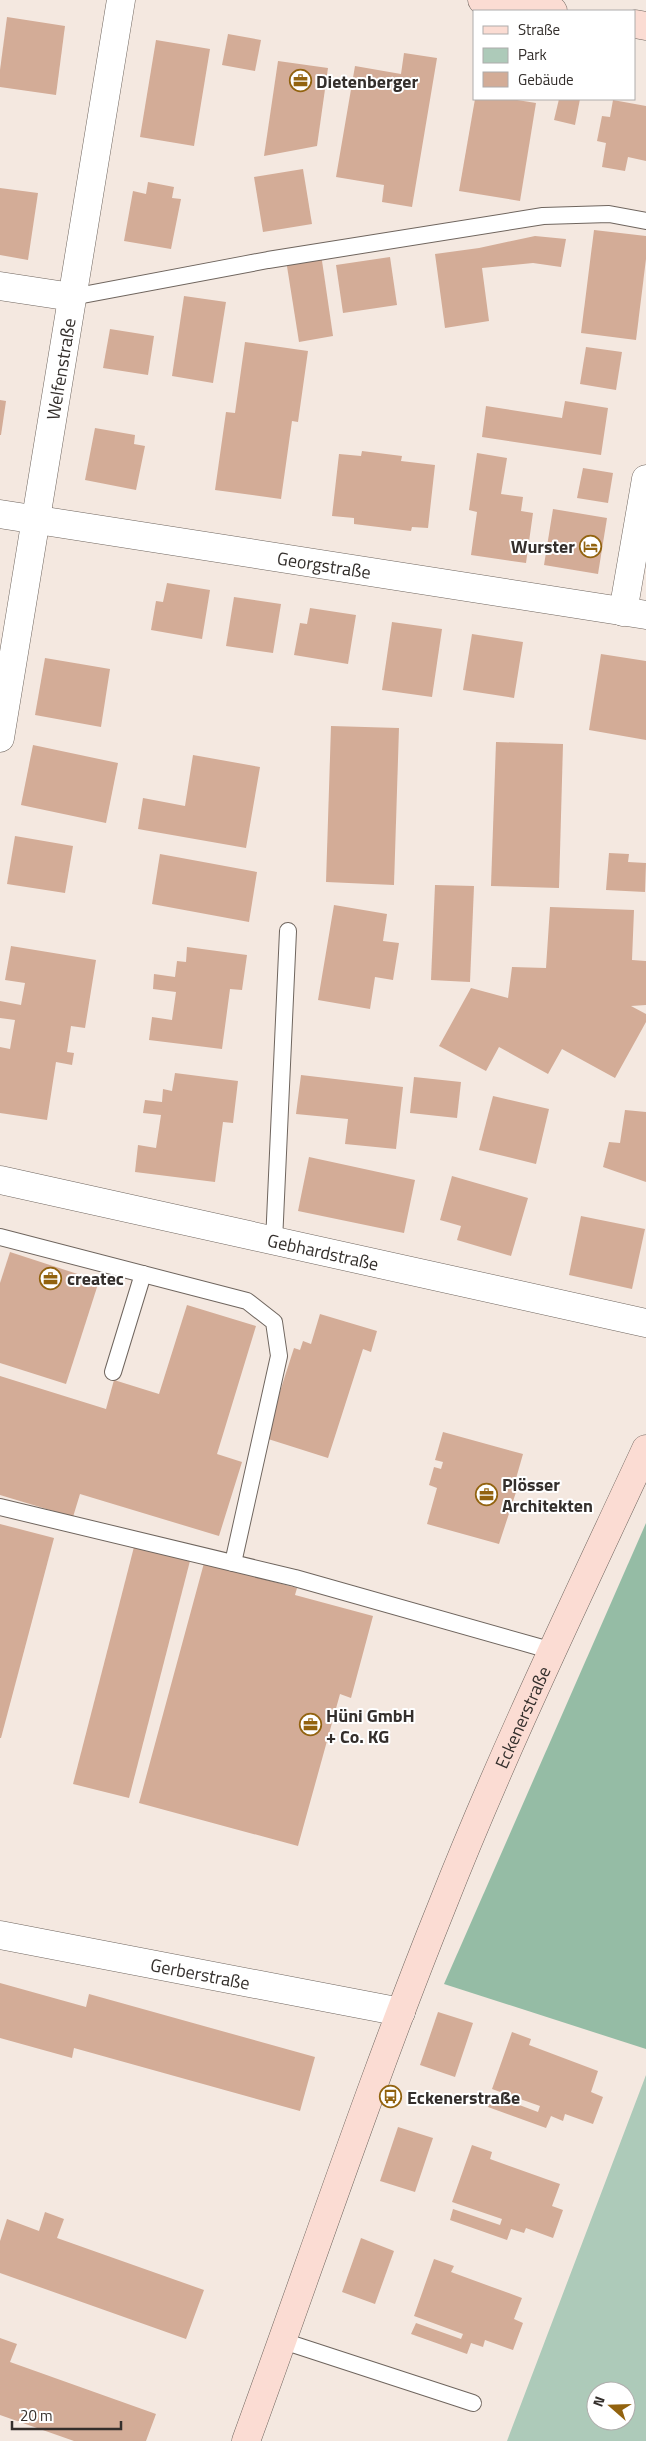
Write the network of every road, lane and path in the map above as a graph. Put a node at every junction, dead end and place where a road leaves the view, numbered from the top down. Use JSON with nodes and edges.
{"nodes":[{"id":1,"x":120,"y":0,"type":"edge"},
{"id":2,"x":482,"y":0,"type":"edge"},
{"id":3,"x":547,"y":10,"type":"edge"},
{"id":4,"x":646,"y":220,"type":"edge"},
{"id":5,"x":0,"y":286,"type":"edge"},
{"id":6,"x":72,"y":298,"type":"junction"},
{"id":7,"x":646,"y":479,"type":"edge"},
{"id":8,"x":0,"y":514,"type":"edge"},
{"id":9,"x":36,"y":520,"type":"junction"},
{"id":10,"x":635,"y":614,"type":"edge"},
{"id":11,"x":0,"y":738,"type":"edge"},
{"id":12,"x":288,"y":931,"type":"dead end"},
{"id":13,"x":0,"y":1180,"type":"edge"},
{"id":14,"x":0,"y":1237,"type":"edge"},
{"id":15,"x":274,"y":1242,"type":"junction"},
{"id":16,"x":143,"y":1274,"type":"junction"},
{"id":17,"x":646,"y":1323,"type":"edge"},
{"id":18,"x":113,"y":1372,"type":"dead end"},
{"id":19,"x":646,"y":1449,"type":"edge"},
{"id":20,"x":0,"y":1507,"type":"edge"},
{"id":21,"x":233,"y":1563,"type":"junction"},
{"id":22,"x":553,"y":1651,"type":"junction"},
{"id":23,"x":0,"y":1935,"type":"edge"},
{"id":24,"x":400,"y":2012,"type":"junction"},
{"id":25,"x":282,"y":2341,"type":"junction"},
{"id":26,"x":473,"y":2403,"type":"dead end"},
{"id":27,"x":246,"y":2441,"type":"edge"}],
"edges":[{"from":1,"to":6,"type":"street","name":"Welfenstraße"},
{"from":2,"to":3,"type":"main road"},
{"from":4,"to":6,"type":"lane"},
{"from":5,"to":6,"type":"street"},
{"from":6,"to":9,"type":"street","name":"Welfenstraße"},
{"from":7,"to":10,"type":"street"},
{"from":8,"to":9,"type":"street","name":"Georgstraße"},
{"from":9,"to":10,"type":"street","name":"Georgstraße"},
{"from":9,"to":11,"type":"street","name":"Welfenstraße"},
{"from":12,"to":15,"type":"lane"},
{"from":13,"to":15,"type":"street","name":"Gebhardstraße"},
{"from":14,"to":16,"type":"lane"},
{"from":15,"to":17,"type":"street","name":"Gebhardstraße"},
{"from":16,"to":18,"type":"lane"},
{"from":16,"to":21,"type":"lane"},
{"from":19,"to":22,"type":"main road","name":"Eckenerstraße"},
{"from":20,"to":21,"type":"lane"},
{"from":21,"to":22,"type":"lane"},
{"from":22,"to":24,"type":"main road","name":"Eckenerstraße"},
{"from":23,"to":24,"type":"street","name":"Gerberstraße"},
{"from":24,"to":25,"type":"main road","name":"Eckenerstraße"},
{"from":25,"to":26,"type":"lane"},
{"from":25,"to":27,"type":"main road","name":"Eckenerstraße"}]}
